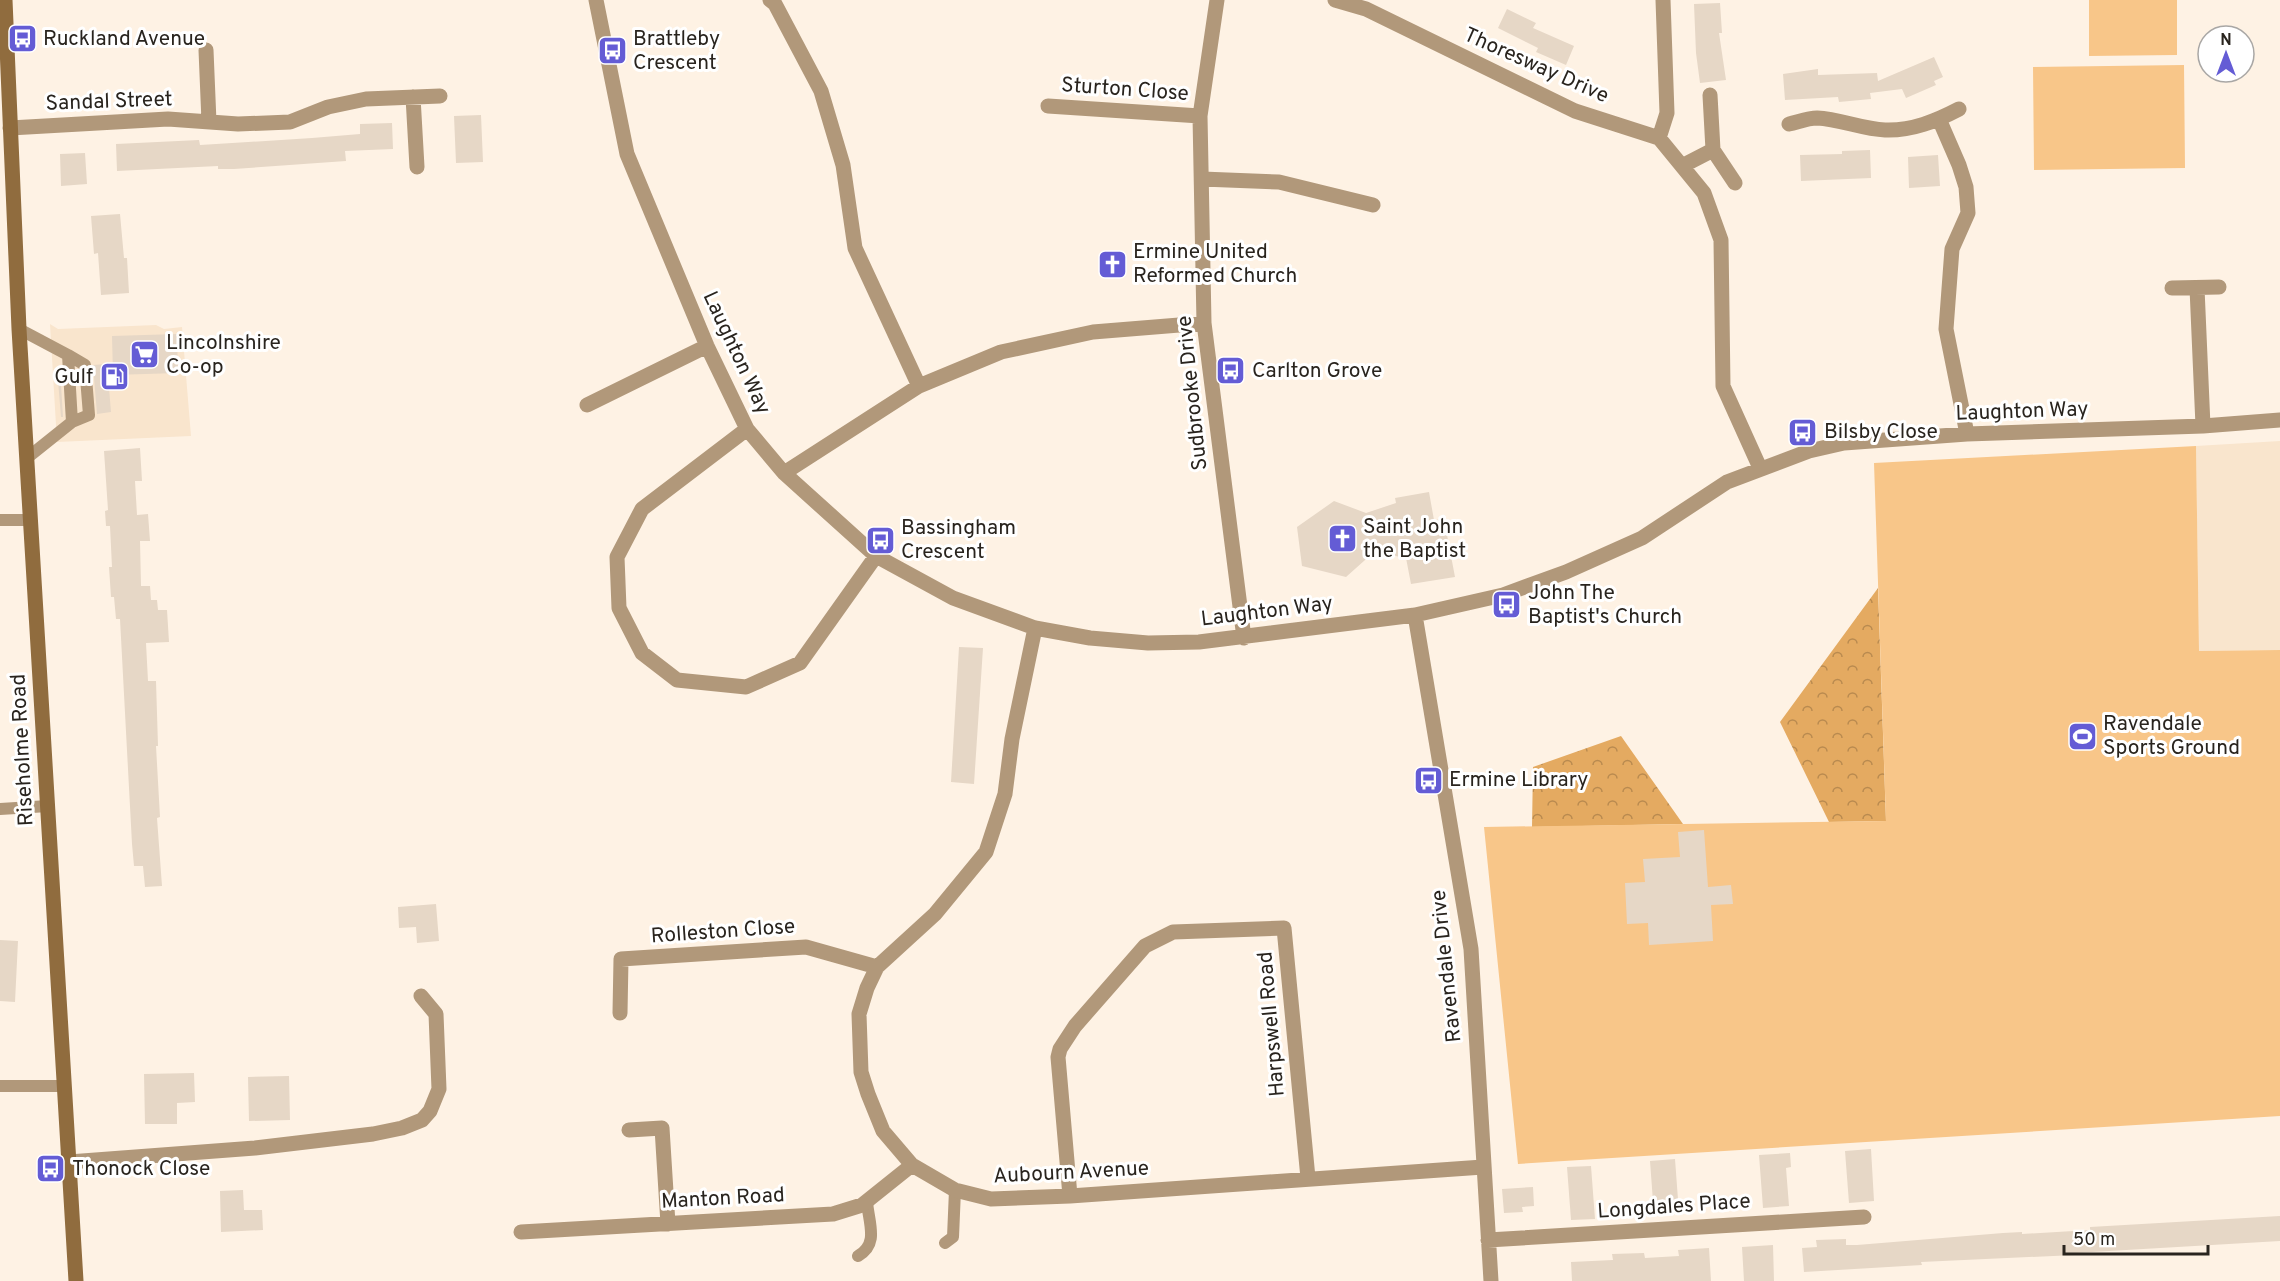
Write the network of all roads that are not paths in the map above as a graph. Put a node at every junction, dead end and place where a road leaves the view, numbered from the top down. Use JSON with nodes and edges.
{"nodes":[{"id":1,"x":5,"y":0,"type":"edge"},
{"id":2,"x":596,"y":0,"type":"edge"},
{"id":3,"x":770,"y":0,"type":"edge"},
{"id":4,"x":1217,"y":0,"type":"edge"},
{"id":5,"x":1335,"y":0,"type":"edge"},
{"id":6,"x":1663,"y":0,"type":"edge"},
{"id":7,"x":206,"y":50,"type":"dead end"},
{"id":8,"x":1710,"y":95,"type":"dead end"},
{"id":9,"x":440,"y":96,"type":"dead end"},
{"id":10,"x":414,"y":97,"type":"junction"},
{"id":11,"x":1048,"y":106,"type":"dead end"},
{"id":12,"x":1959,"y":109,"type":"dead end"},
{"id":13,"x":1200,"y":116,"type":"junction"},
{"id":14,"x":1939,"y":119,"type":"junction"},
{"id":15,"x":210,"y":122,"type":"junction"},
{"id":16,"x":1790,"y":124,"type":"dead end"},
{"id":17,"x":10,"y":128,"type":"junction"},
{"id":18,"x":1659,"y":138,"type":"junction"},
{"id":19,"x":1713,"y":150,"type":"junction"},
{"id":20,"x":1682,"y":166,"type":"junction"},
{"id":21,"x":417,"y":167,"type":"dead end"},
{"id":22,"x":1202,"y":179,"type":"junction"},
{"id":23,"x":1735,"y":183,"type":"dead end"},
{"id":24,"x":1373,"y":205,"type":"dead end"},
{"id":25,"x":2219,"y":287,"type":"dead end"},
{"id":26,"x":2172,"y":288,"type":"dead end"},
{"id":27,"x":2197,"y":288,"type":"junction"},
{"id":28,"x":1204,"y":323,"type":"junction"},
{"id":29,"x":19,"y":329,"type":"junction"},
{"id":30,"x":707,"y":346,"type":"junction"},
{"id":31,"x":919,"y":387,"type":"junction"},
{"id":32,"x":587,"y":405,"type":"dead end"},
{"id":33,"x":2280,"y":420,"type":"edge"},
{"id":34,"x":2203,"y":426,"type":"junction"},
{"id":35,"x":747,"y":429,"type":"junction"},
{"id":36,"x":1967,"y":434,"type":"junction"},
{"id":37,"x":27,"y":458,"type":"junction"},
{"id":38,"x":1760,"y":468,"type":"junction"},
{"id":39,"x":784,"y":473,"type":"junction"},
{"id":40,"x":31,"y":519,"type":"junction"},
{"id":41,"x":0,"y":520,"type":"edge"},
{"id":42,"x":876,"y":556,"type":"junction"},
{"id":43,"x":1415,"y":615,"type":"junction"},
{"id":44,"x":1035,"y":628,"type":"junction"},
{"id":45,"x":1244,"y":638,"type":"junction"},
{"id":46,"x":48,"y":806,"type":"junction"},
{"id":47,"x":0,"y":809,"type":"edge"},
{"id":48,"x":877,"y":967,"type":"junction"},
{"id":49,"x":421,"y":996,"type":"dead end"},
{"id":50,"x":620,"y":1013,"type":"dead end"},
{"id":51,"x":0,"y":1086,"type":"edge"},
{"id":52,"x":64,"y":1086,"type":"junction"},
{"id":53,"x":629,"y":1130,"type":"dead end"},
{"id":54,"x":69,"y":1162,"type":"junction"},
{"id":55,"x":912,"y":1165,"type":"junction"},
{"id":56,"x":1483,"y":1167,"type":"junction"},
{"id":57,"x":1308,"y":1178,"type":"junction"},
{"id":58,"x":955,"y":1190,"type":"junction"},
{"id":59,"x":1070,"y":1196,"type":"junction"},
{"id":60,"x":867,"y":1202,"type":"junction"},
{"id":61,"x":1864,"y":1217,"type":"dead end"},
{"id":62,"x":668,"y":1224,"type":"junction"},
{"id":63,"x":521,"y":1232,"type":"dead end"},
{"id":64,"x":1488,"y":1240,"type":"junction"},
{"id":65,"x":945,"y":1243,"type":"dead end"},
{"id":66,"x":858,"y":1256,"type":"dead end"},
{"id":67,"x":76,"y":1281,"type":"edge"},
{"id":68,"x":1491,"y":1281,"type":"edge"}],
"edges":[{"from":1,"to":17,"type":"main road","name":"Riseholme Road"},
{"from":2,"to":30,"type":"street","name":"Laughton Way"},
{"from":3,"to":31,"type":"street"},
{"from":4,"to":13,"type":"street","name":"Sudbrooke Drive"},
{"from":5,"to":18,"type":"street","name":"Thoresway Drive"},
{"from":6,"to":18,"type":"street"},
{"from":7,"to":15,"type":"street"},
{"from":8,"to":19,"type":"street"},
{"from":9,"to":10,"type":"street","name":"Sandal Street"},
{"from":10,"to":15,"type":"street","name":"Sandal Street"},
{"from":10,"to":21,"type":"street"},
{"from":11,"to":13,"type":"street","name":"Sturton Close"},
{"from":12,"to":14,"type":"street"},
{"from":13,"to":22,"type":"street","name":"Sudbrooke Drive"},
{"from":14,"to":16,"type":"street"},
{"from":14,"to":36,"type":"street"},
{"from":15,"to":17,"type":"street","name":"Sandal Street"},
{"from":17,"to":29,"type":"main road","name":"Riseholme Road"},
{"from":18,"to":20,"type":"street"},
{"from":19,"to":20,"type":"street"},
{"from":19,"to":23,"type":"street"},
{"from":20,"to":38,"type":"street"},
{"from":22,"to":24,"type":"street"},
{"from":22,"to":28,"type":"street","name":"Sudbrooke Drive"},
{"from":25,"to":27,"type":"street"},
{"from":26,"to":27,"type":"street"},
{"from":27,"to":34,"type":"street"},
{"from":28,"to":31,"type":"street"},
{"from":28,"to":45,"type":"street","name":"Sudbrooke Drive"},
{"from":29,"to":37,"type":"main road","name":"Riseholme Road"},
{"from":29,"to":37,"type":"lane"},
{"from":30,"to":32,"type":"street"},
{"from":30,"to":35,"type":"street","name":"Laughton Way"},
{"from":31,"to":39,"type":"street"},
{"from":33,"to":34,"type":"street","name":"Laughton Way"},
{"from":34,"to":36,"type":"street","name":"Laughton Way"},
{"from":35,"to":39,"type":"street","name":"Laughton Way"},
{"from":35,"to":42,"type":"street"},
{"from":36,"to":38,"type":"street","name":"Laughton Way"},
{"from":37,"to":40,"type":"main road","name":"Riseholme Road"},
{"from":38,"to":43,"type":"street","name":"Laughton Way"},
{"from":39,"to":42,"type":"street","name":"Laughton Way"},
{"from":40,"to":41,"type":"lane"},
{"from":40,"to":46,"type":"main road","name":"Riseholme Road"},
{"from":42,"to":44,"type":"street","name":"Laughton Way"},
{"from":43,"to":45,"type":"street","name":"Laughton Way"},
{"from":43,"to":56,"type":"street","name":"Ravendale Drive"},
{"from":44,"to":45,"type":"street","name":"Laughton Way"},
{"from":44,"to":48,"type":"street","name":"Aubourn Avenue"},
{"from":46,"to":47,"type":"lane"},
{"from":46,"to":52,"type":"main road","name":"Riseholme Road"},
{"from":48,"to":50,"type":"street","name":"Rolleston Close"},
{"from":48,"to":55,"type":"street","name":"Aubourn Avenue"},
{"from":49,"to":54,"type":"street"},
{"from":51,"to":52,"type":"lane"},
{"from":52,"to":54,"type":"main road","name":"Riseholme Road"},
{"from":53,"to":62,"type":"street"},
{"from":54,"to":67,"type":"main road","name":"Riseholme Road"},
{"from":55,"to":58,"type":"street","name":"Aubourn Avenue"},
{"from":55,"to":60,"type":"street","name":"Manton Road"},
{"from":56,"to":57,"type":"street","name":"Aubourn Avenue"},
{"from":56,"to":64,"type":"street","name":"Ravendale Drive"},
{"from":57,"to":59,"type":"street","name":"Aubourn Avenue"},
{"from":57,"to":59,"type":"street","name":"Harpswell Road"},
{"from":58,"to":59,"type":"street","name":"Aubourn Avenue"},
{"from":58,"to":65,"type":"lane"},
{"from":60,"to":62,"type":"street","name":"Manton Road"},
{"from":60,"to":66,"type":"lane"},
{"from":61,"to":64,"type":"street","name":"Longdales Place"},
{"from":62,"to":63,"type":"street","name":"Manton Road"},
{"from":64,"to":68,"type":"street","name":"Ravendale Drive"}]}
